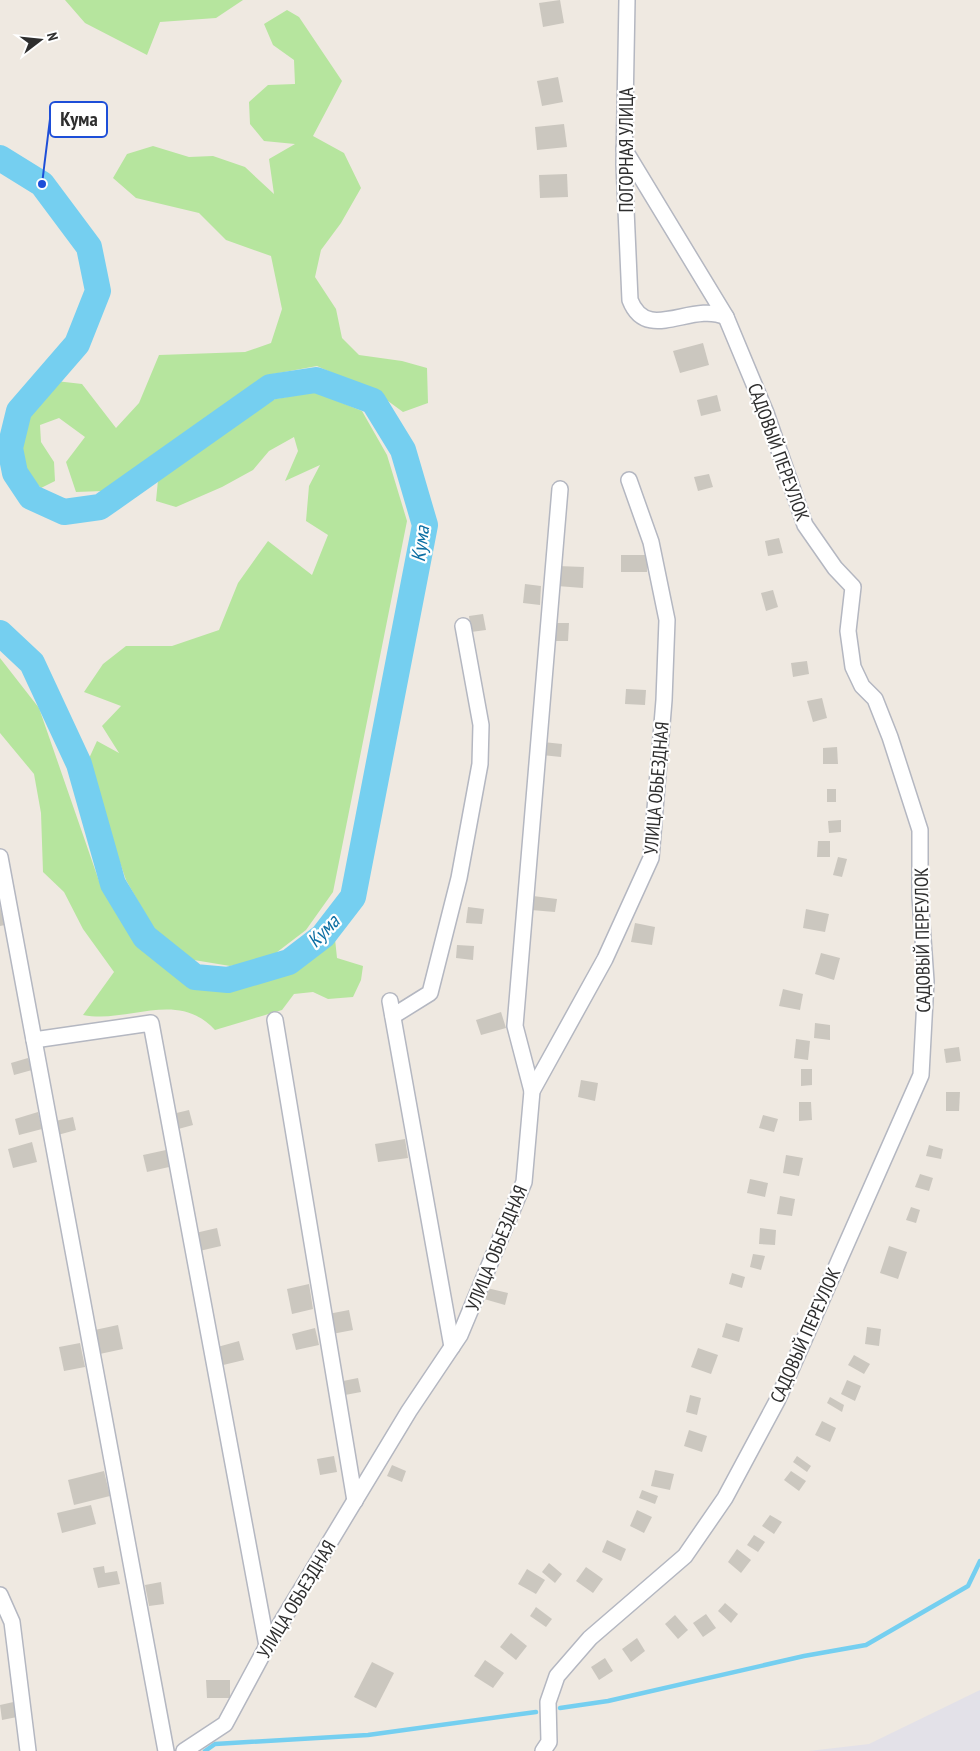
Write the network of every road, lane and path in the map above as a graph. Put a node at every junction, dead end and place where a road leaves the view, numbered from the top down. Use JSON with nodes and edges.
{"nodes":[{"id":1,"x":627,"y":0,"type":"edge"},
{"id":2,"x":624,"y":149,"type":"junction"},
{"id":3,"x":726,"y":317,"type":"junction"},
{"id":4,"x":629,"y":480,"type":"dead end"},
{"id":5,"x":560,"y":489,"type":"dead end"},
{"id":6,"x":462,"y":626,"type":"dead end"},
{"id":7,"x":0,"y":857,"type":"edge"},
{"id":8,"x":275,"y":1020,"type":"dead end"},
{"id":9,"x":34,"y":1040,"type":"junction"},
{"id":10,"x":532,"y":1091,"type":"junction"},
{"id":11,"x":452,"y":1347,"type":"junction"},
{"id":12,"x":355,"y":1501,"type":"junction"},
{"id":13,"x":0,"y":1595,"type":"edge"},
{"id":14,"x":267,"y":1646,"type":"junction"},
{"id":15,"x":28,"y":1751,"type":"edge"},
{"id":16,"x":166,"y":1751,"type":"edge"},
{"id":17,"x":184,"y":1751,"type":"edge"},
{"id":18,"x":543,"y":1751,"type":"edge"}],
"edges":[{"from":1,"to":2,"type":"street","name":"ПОГОРНАЯ УЛИЦА"},
{"from":2,"to":3,"type":"street","name":"САДОВЫЙ ПЕРЕУЛОК"},
{"from":2,"to":3,"type":"street","name":"ПОГОРНАЯ УЛИЦА"},
{"from":3,"to":18,"type":"street","name":"САДОВЫЙ ПЕРЕУЛОК"},
{"from":4,"to":10,"type":"street","name":"УЛИЦА ОБЬЕЗДНАЯ"},
{"from":5,"to":10,"type":"street"},
{"from":6,"to":11,"type":"street"},
{"from":7,"to":9,"type":"street"},
{"from":8,"to":12,"type":"street"},
{"from":9,"to":14,"type":"street"},
{"from":9,"to":16,"type":"street"},
{"from":10,"to":11,"type":"street","name":"УЛИЦА ОБЬЕЗДНАЯ"},
{"from":11,"to":12,"type":"street","name":"УЛИЦА ОБЬЕЗДНАЯ"},
{"from":12,"to":14,"type":"street","name":"УЛИЦА ОБЬЕЗДНАЯ"},
{"from":13,"to":15,"type":"street"},
{"from":14,"to":17,"type":"street","name":"УЛИЦА ОБЬЕЗДНАЯ"}]}
